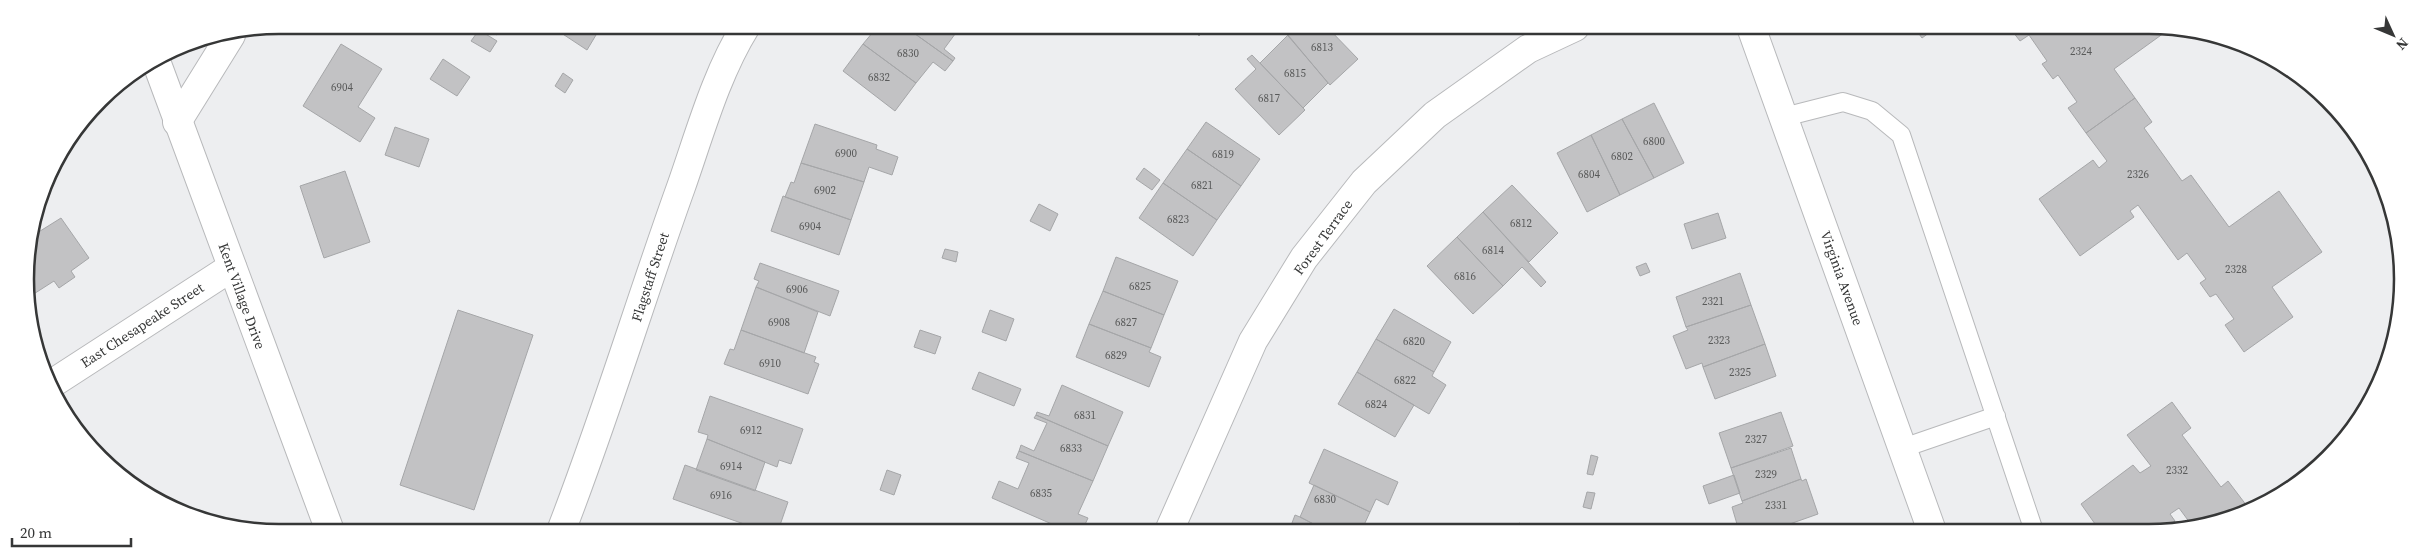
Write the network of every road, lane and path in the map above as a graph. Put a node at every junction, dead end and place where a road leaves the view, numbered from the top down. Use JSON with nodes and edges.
{"nodes":[{"id":1,"x":741,"y":34,"type":"edge"},
{"id":2,"x":1559,"y":34,"type":"edge"},
{"id":3,"x":1754,"y":34,"type":"edge"},
{"id":4,"x":228,"y":39,"type":"edge"},
{"id":5,"x":158,"y":66,"type":"edge"},
{"id":6,"x":1784,"y":117,"type":"junction"},
{"id":7,"x":177,"y":122,"type":"junction"},
{"id":8,"x":232,"y":266,"type":"junction"},
{"id":9,"x":56,"y":381,"type":"edge"},
{"id":10,"x":1996,"y":416,"type":"junction"},
{"id":11,"x":1903,"y":448,"type":"junction"},
{"id":12,"x":327,"y":524,"type":"edge"},
{"id":13,"x":564,"y":524,"type":"edge"},
{"id":14,"x":1173,"y":524,"type":"edge"},
{"id":15,"x":1930,"y":524,"type":"edge"},
{"id":16,"x":2032,"y":524,"type":"edge"}],
"edges":[{"from":1,"to":13,"type":"street","name":"Flagstaff Street"},
{"from":2,"to":14,"type":"street","name":"Forest Terrace"},
{"from":3,"to":6,"type":"street","name":"Virginia Avenue"},
{"from":4,"to":7,"type":"street"},
{"from":5,"to":7,"type":"street","name":"Kent Village Drive"},
{"from":6,"to":10,"type":"lane"},
{"from":6,"to":11,"type":"street","name":"Virginia Avenue"},
{"from":7,"to":8,"type":"street","name":"Kent Village Drive"},
{"from":8,"to":9,"type":"street","name":"East Chesapeake Street"},
{"from":8,"to":12,"type":"street","name":"Kent Village Drive"},
{"from":10,"to":11,"type":"lane"},
{"from":10,"to":16,"type":"lane"},
{"from":11,"to":15,"type":"street","name":"Virginia Avenue"}]}
